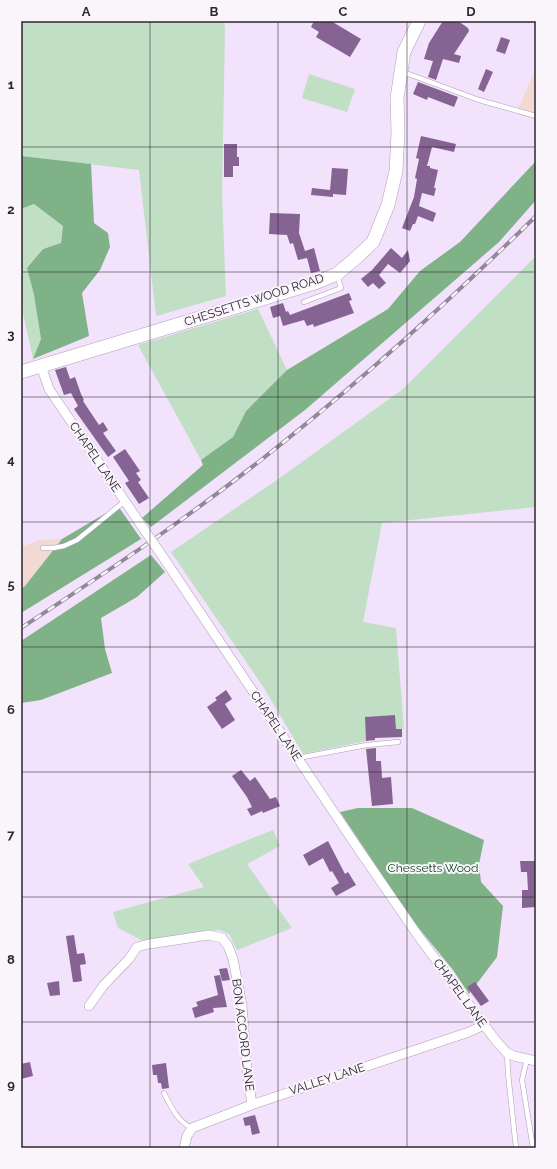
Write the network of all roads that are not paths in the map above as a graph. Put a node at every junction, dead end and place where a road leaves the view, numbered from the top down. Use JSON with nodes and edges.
{"nodes":[{"id":1,"x":419,"y":21,"type":"edge"},
{"id":2,"x":401,"y":72,"type":"junction"},
{"id":3,"x":536,"y":116,"type":"edge"},
{"id":4,"x":337,"y":274,"type":"junction"},
{"id":5,"x":304,"y":302,"type":"dead end"},
{"id":6,"x":41,"y":366,"type":"junction"},
{"id":7,"x":21,"y":372,"type":"edge"},
{"id":8,"x":125,"y":501,"type":"junction"},
{"id":9,"x":43,"y":548,"type":"dead end"},
{"id":10,"x":398,"y":742,"type":"dead end"},
{"id":11,"x":298,"y":758,"type":"junction"},
{"id":12,"x":89,"y":1006,"type":"dead end"},
{"id":13,"x":484,"y":1025,"type":"junction"},
{"id":14,"x":508,"y":1053,"type":"junction"},
{"id":15,"x":532,"y":1060,"type":"edge"},
{"id":16,"x":164,"y":1093,"type":"dead end"},
{"id":17,"x":252,"y":1104,"type":"junction"},
{"id":18,"x":192,"y":1128,"type":"junction"},
{"id":19,"x":184,"y":1148,"type":"edge"},
{"id":20,"x":516,"y":1148,"type":"edge"},
{"id":21,"x":533,"y":1148,"type":"edge"}],
"edges":[{"from":1,"to":2,"type":"street","name":"CHESSETTS WOOD ROAD"},
{"from":2,"to":3,"type":"lane"},
{"from":2,"to":4,"type":"street","name":"CHESSETTS WOOD ROAD"},
{"from":4,"to":5,"type":"lane"},
{"from":4,"to":6,"type":"street","name":"CHESSETTS WOOD ROAD"},
{"from":6,"to":7,"type":"street","name":"CHESSETTS WOOD ROAD"},
{"from":6,"to":8,"type":"street","name":"CHAPEL LANE"},
{"from":8,"to":9,"type":"lane"},
{"from":8,"to":11,"type":"street","name":"CHAPEL LANE","bridge":true},
{"from":10,"to":11,"type":"lane"},
{"from":11,"to":13,"type":"street","name":"CHAPEL LANE"},
{"from":12,"to":17,"type":"street","name":"BON ACCORD LANE"},
{"from":13,"to":14,"type":"street","name":"CHAPEL LANE"},
{"from":13,"to":17,"type":"street","name":"VALLEY LANE"},
{"from":14,"to":15,"type":"street","name":"CHAPEL LANE"},
{"from":14,"to":20,"type":"lane"},
{"from":15,"to":21,"type":"lane"},
{"from":16,"to":18,"type":"lane"},
{"from":17,"to":18,"type":"street","name":"VALLEY LANE"},
{"from":18,"to":19,"type":"street"}]}
